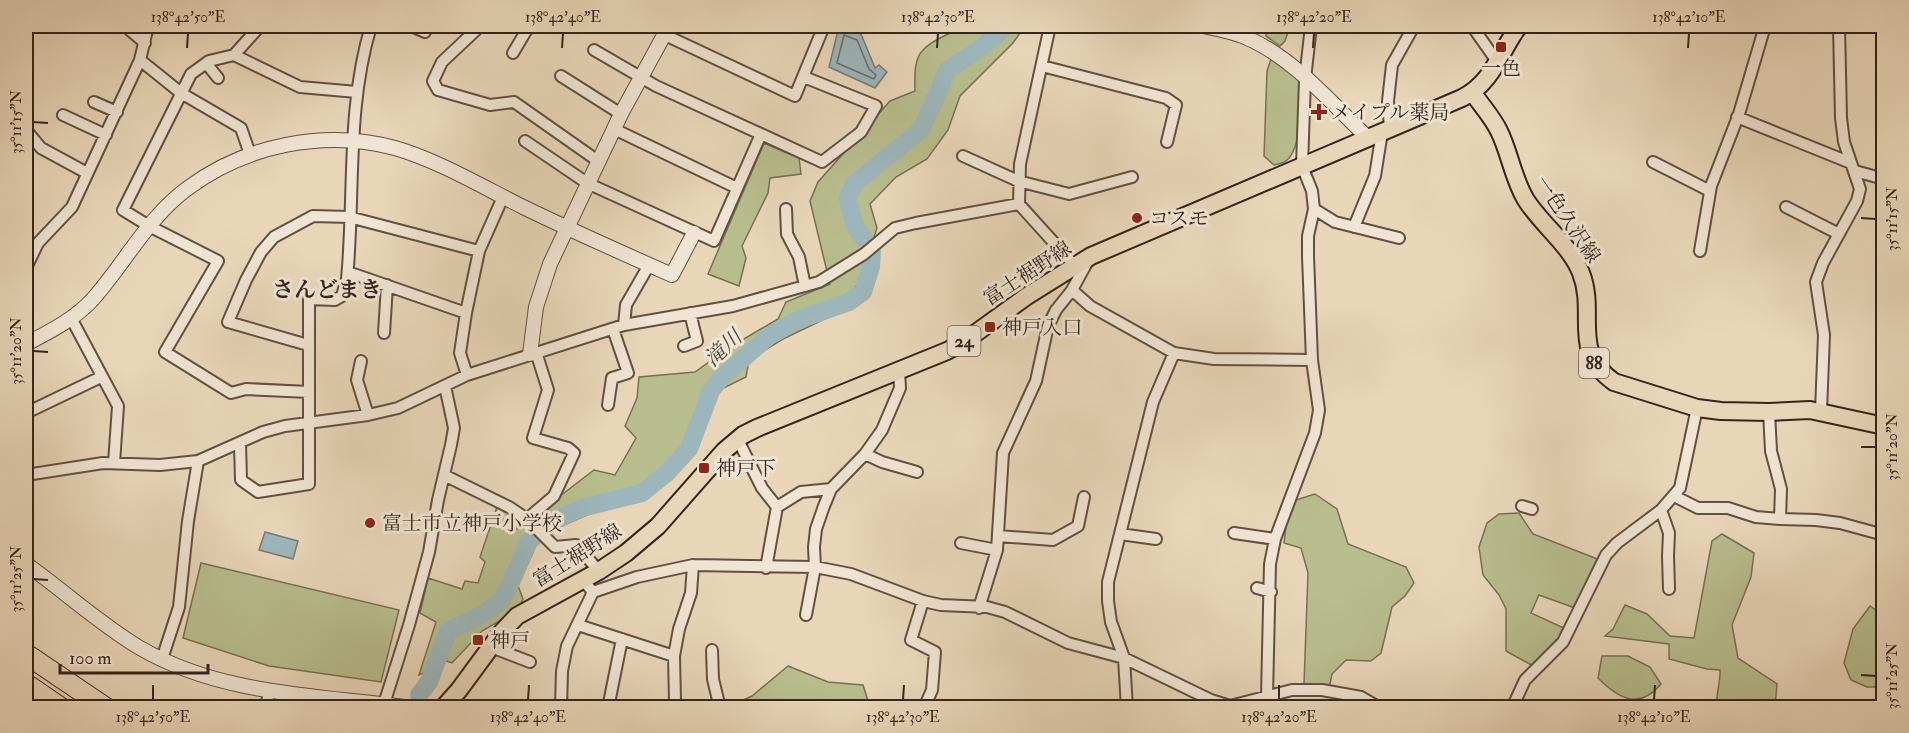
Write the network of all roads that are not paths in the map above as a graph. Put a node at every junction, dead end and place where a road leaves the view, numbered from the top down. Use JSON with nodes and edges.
{"nodes":[{"id":1,"x":125,"y":26,"type":"edge"},
{"id":2,"x":148,"y":26,"type":"edge"},
{"id":3,"x":260,"y":26,"type":"edge"},
{"id":4,"x":371,"y":26,"type":"edge"},
{"id":5,"x":411,"y":26,"type":"edge"},
{"id":6,"x":529,"y":26,"type":"edge"},
{"id":7,"x":811,"y":26,"type":"edge"},
{"id":8,"x":1050,"y":26,"type":"edge"},
{"id":9,"x":1203,"y":26,"type":"edge"},
{"id":10,"x":1311,"y":26,"type":"edge"},
{"id":11,"x":1414,"y":26,"type":"edge"},
{"id":12,"x":1472,"y":26,"type":"edge"},
{"id":13,"x":1519,"y":26,"type":"edge"},
{"id":14,"x":1765,"y":26,"type":"edge"},
{"id":15,"x":1839,"y":26,"type":"edge"},
{"id":16,"x":823,"y":27,"type":"edge"},
{"id":17,"x":666,"y":29,"type":"edge"},
{"id":18,"x":476,"y":30,"type":"dead end"},
{"id":19,"x":425,"y":32,"type":"dead end"},
{"id":20,"x":145,"y":43,"type":"junction"},
{"id":21,"x":594,"y":50,"type":"dead end"},
{"id":22,"x":513,"y":53,"type":"dead end"},
{"id":23,"x":234,"y":55,"type":"junction"},
{"id":24,"x":140,"y":60,"type":"junction"},
{"id":25,"x":206,"y":63,"type":"junction"},
{"id":26,"x":1498,"y":63,"type":"junction"},
{"id":27,"x":1042,"y":66,"type":"junction"},
{"id":28,"x":561,"y":76,"type":"dead end"},
{"id":29,"x":639,"y":77,"type":"junction"},
{"id":30,"x":804,"y":77,"type":"junction"},
{"id":31,"x":218,"y":78,"type":"dead end"},
{"id":32,"x":1305,"y":79,"type":"junction"},
{"id":33,"x":357,"y":92,"type":"junction"},
{"id":34,"x":182,"y":93,"type":"junction"},
{"id":35,"x":1473,"y":93,"type":"junction"},
{"id":36,"x":94,"y":102,"type":"dead end"},
{"id":37,"x":117,"y":112,"type":"junction"},
{"id":38,"x":621,"y":114,"type":"junction"},
{"id":39,"x":63,"y":115,"type":"dead end"},
{"id":40,"x":1737,"y":117,"type":"junction"},
{"id":41,"x":614,"y":129,"type":"junction"},
{"id":42,"x":26,"y":130,"type":"edge"},
{"id":43,"x":1380,"y":133,"type":"junction"},
{"id":44,"x":106,"y":135,"type":"junction"},
{"id":45,"x":761,"y":135,"type":"junction"},
{"id":46,"x":352,"y":141,"type":"junction"},
{"id":47,"x":525,"y":141,"type":"dead end"},
{"id":48,"x":1167,"y":142,"type":"dead end"},
{"id":49,"x":250,"y":154,"type":"junction"},
{"id":50,"x":963,"y":156,"type":"dead end"},
{"id":51,"x":598,"y":161,"type":"junction"},
{"id":52,"x":1653,"y":162,"type":"dead end"},
{"id":53,"x":1302,"y":166,"type":"junction"},
{"id":54,"x":1853,"y":167,"type":"junction"},
{"id":55,"x":87,"y":173,"type":"junction"},
{"id":56,"x":1132,"y":177,"type":"dead end"},
{"id":57,"x":1884,"y":179,"type":"edge"},
{"id":58,"x":1018,"y":181,"type":"junction"},
{"id":59,"x":587,"y":183,"type":"junction"},
{"id":60,"x":737,"y":188,"type":"junction"},
{"id":61,"x":1710,"y":191,"type":"junction"},
{"id":62,"x":503,"y":197,"type":"junction"},
{"id":63,"x":1019,"y":204,"type":"junction"},
{"id":64,"x":1786,"y":207,"type":"dead end"},
{"id":65,"x":786,"y":208,"type":"dead end"},
{"id":66,"x":1314,"y":209,"type":"junction"},
{"id":67,"x":349,"y":217,"type":"junction"},
{"id":68,"x":149,"y":226,"type":"junction"},
{"id":69,"x":1354,"y":227,"type":"junction"},
{"id":70,"x":567,"y":228,"type":"junction"},
{"id":71,"x":694,"y":232,"type":"junction"},
{"id":72,"x":1839,"y":234,"type":"junction"},
{"id":73,"x":1399,"y":238,"type":"dead end"},
{"id":74,"x":479,"y":251,"type":"junction"},
{"id":75,"x":1700,"y":252,"type":"dead end"},
{"id":76,"x":1091,"y":256,"type":"junction"},
{"id":77,"x":649,"y":265,"type":"junction"},
{"id":78,"x":1075,"y":266,"type":"junction"},
{"id":79,"x":26,"y":268,"type":"edge"},
{"id":80,"x":348,"y":272,"type":"junction"},
{"id":81,"x":387,"y":285,"type":"junction"},
{"id":82,"x":805,"y":286,"type":"junction"},
{"id":83,"x":1072,"y":290,"type":"junction"},
{"id":84,"x":466,"y":313,"type":"junction"},
{"id":85,"x":690,"y":313,"type":"junction"},
{"id":86,"x":70,"y":318,"type":"junction"},
{"id":87,"x":619,"y":327,"type":"junction"},
{"id":88,"x":384,"y":333,"type":"dead end"},
{"id":89,"x":26,"y":344,"type":"edge"},
{"id":90,"x":308,"y":345,"type":"junction"},
{"id":91,"x":684,"y":346,"type":"dead end"},
{"id":92,"x":533,"y":353,"type":"junction"},
{"id":93,"x":1174,"y":353,"type":"junction"},
{"id":94,"x":1312,"y":360,"type":"junction"},
{"id":95,"x":360,"y":361,"type":"dead end"},
{"id":96,"x":899,"y":371,"type":"junction"},
{"id":97,"x":467,"y":375,"type":"junction"},
{"id":98,"x":102,"y":377,"type":"junction"},
{"id":99,"x":445,"y":386,"type":"junction"},
{"id":100,"x":309,"y":392,"type":"junction"},
{"id":101,"x":608,"y":405,"type":"dead end"},
{"id":102,"x":1697,"y":408,"type":"junction"},
{"id":103,"x":1821,"y":411,"type":"junction"},
{"id":104,"x":1769,"y":412,"type":"junction"},
{"id":105,"x":26,"y":413,"type":"edge"},
{"id":106,"x":368,"y":415,"type":"junction"},
{"id":107,"x":309,"y":421,"type":"junction"},
{"id":108,"x":1884,"y":426,"type":"edge"},
{"id":109,"x":738,"y":440,"type":"junction"},
{"id":110,"x":240,"y":444,"type":"junction"},
{"id":111,"x":865,"y":454,"type":"junction"},
{"id":112,"x":198,"y":461,"type":"junction"},
{"id":113,"x":114,"y":463,"type":"junction"},
{"id":114,"x":917,"y":472,"type":"dead end"},
{"id":115,"x":26,"y":475,"type":"edge"},
{"id":116,"x":444,"y":475,"type":"junction"},
{"id":117,"x":831,"y":489,"type":"junction"},
{"id":118,"x":1674,"y":496,"type":"junction"},
{"id":119,"x":1084,"y":497,"type":"dead end"},
{"id":120,"x":777,"y":507,"type":"junction"},
{"id":121,"x":1661,"y":510,"type":"junction"},
{"id":122,"x":527,"y":519,"type":"junction"},
{"id":123,"x":1780,"y":519,"type":"junction"},
{"id":124,"x":1234,"y":533,"type":"dead end"},
{"id":125,"x":1120,"y":534,"type":"junction"},
{"id":126,"x":1884,"y":535,"type":"edge"},
{"id":127,"x":998,"y":536,"type":"junction"},
{"id":128,"x":1156,"y":539,"type":"dead end"},
{"id":129,"x":1275,"y":539,"type":"junction"},
{"id":130,"x":961,"y":543,"type":"dead end"},
{"id":131,"x":997,"y":550,"type":"junction"},
{"id":132,"x":26,"y":564,"type":"edge"},
{"id":133,"x":693,"y":565,"type":"junction"},
{"id":134,"x":815,"y":567,"type":"junction"},
{"id":135,"x":766,"y":568,"type":"junction"},
{"id":136,"x":599,"y":571,"type":"junction"},
{"id":137,"x":588,"y":586,"type":"junction"},
{"id":138,"x":1257,"y":588,"type":"dead end"},
{"id":139,"x":1669,"y":589,"type":"dead end"},
{"id":140,"x":1271,"y":592,"type":"junction"},
{"id":141,"x":923,"y":601,"type":"junction"},
{"id":142,"x":979,"y":608,"type":"junction"},
{"id":143,"x":806,"y":615,"type":"dead end"},
{"id":144,"x":578,"y":625,"type":"junction"},
{"id":145,"x":622,"y":639,"type":"junction"},
{"id":146,"x":490,"y":647,"type":"junction"},
{"id":147,"x":712,"y":650,"type":"dead end"},
{"id":148,"x":26,"y":654,"type":"edge"},
{"id":149,"x":674,"y":656,"type":"junction"},
{"id":150,"x":1124,"y":658,"type":"junction"},
{"id":151,"x":162,"y":659,"type":"junction"},
{"id":152,"x":530,"y":662,"type":"dead end"},
{"id":153,"x":26,"y":684,"type":"edge"},
{"id":154,"x":269,"y":691,"type":"junction"},
{"id":155,"x":1267,"y":696,"type":"junction"},
{"id":156,"x":675,"y":701,"type":"dead end"},
{"id":157,"x":384,"y":704,"type":"junction"},
{"id":158,"x":61,"y":708,"type":"edge"},
{"id":159,"x":106,"y":708,"type":"edge"},
{"id":160,"x":266,"y":708,"type":"edge"},
{"id":161,"x":412,"y":708,"type":"edge"},
{"id":162,"x":443,"y":708,"type":"edge"},
{"id":163,"x":561,"y":708,"type":"edge"},
{"id":164,"x":608,"y":708,"type":"edge"},
{"id":165,"x":720,"y":708,"type":"edge"},
{"id":166,"x":924,"y":708,"type":"edge"},
{"id":167,"x":1127,"y":708,"type":"edge"},
{"id":168,"x":1380,"y":708,"type":"edge"},
{"id":169,"x":1512,"y":708,"type":"edge"}],
"edges":[{"from":1,"to":20,"type":"street"},
{"from":2,"to":20,"type":"street"},
{"from":3,"to":23,"type":"street"},
{"from":4,"to":33,"type":"street"},
{"from":5,"to":19,"type":"street"},
{"from":6,"to":22,"type":"street"},
{"from":7,"to":16,"type":"street"},
{"from":8,"to":27,"type":"street"},
{"from":9,"to":32,"type":"street"},
{"from":10,"to":32,"type":"street"},
{"from":11,"to":43,"type":"street"},
{"from":12,"to":26,"type":"street"},
{"from":13,"to":26,"type":"main road","name":"富士裾野線","number":"24"},
{"from":14,"to":40,"type":"street"},
{"from":15,"to":54,"type":"street"},
{"from":16,"to":30,"type":"street"},
{"from":17,"to":29,"type":"street"},
{"from":17,"to":30,"type":"street"},
{"from":18,"to":51,"type":"street"},
{"from":20,"to":24,"type":"street"},
{"from":21,"to":29,"type":"street"},
{"from":23,"to":25,"type":"street"},
{"from":23,"to":33,"type":"street"},
{"from":24,"to":34,"type":"street"},
{"from":24,"to":37,"type":"street"},
{"from":25,"to":31,"type":"street"},
{"from":25,"to":34,"type":"street"},
{"from":26,"to":35,"type":"main road","name":"富士裾野線","number":"24"},
{"from":27,"to":48,"type":"street"},
{"from":27,"to":58,"type":"street"},
{"from":28,"to":38,"type":"street"},
{"from":29,"to":38,"type":"street"},
{"from":29,"to":45,"type":"street"},
{"from":30,"to":45,"type":"street"},
{"from":32,"to":43,"type":"street"},
{"from":32,"to":53,"type":"street"},
{"from":33,"to":46,"type":"street"},
{"from":34,"to":49,"type":"street"},
{"from":34,"to":68,"type":"street"},
{"from":35,"to":43,"type":"main road","name":"富士裾野線","number":"24"},
{"from":35,"to":102,"type":"main road","name":"一色久沢線","number":"88"},
{"from":36,"to":37,"type":"street"},
{"from":37,"to":44,"type":"street"},
{"from":38,"to":41,"type":"street"},
{"from":39,"to":44,"type":"street"},
{"from":40,"to":54,"type":"street"},
{"from":40,"to":61,"type":"street"},
{"from":41,"to":51,"type":"street"},
{"from":41,"to":60,"type":"street"},
{"from":42,"to":55,"type":"street"},
{"from":43,"to":53,"type":"main road","name":"富士裾野線","number":"24"},
{"from":43,"to":69,"type":"street"},
{"from":44,"to":55,"type":"street"},
{"from":45,"to":60,"type":"street"},
{"from":46,"to":49,"type":"street"},
{"from":46,"to":62,"type":"street"},
{"from":46,"to":67,"type":"street"},
{"from":47,"to":59,"type":"street"},
{"from":49,"to":68,"type":"street"},
{"from":50,"to":58,"type":"street"},
{"from":51,"to":59,"type":"street"},
{"from":52,"to":61,"type":"street"},
{"from":53,"to":66,"type":"street"},
{"from":53,"to":76,"type":"main road","name":"富士裾野線","number":"24"},
{"from":54,"to":57,"type":"street"},
{"from":54,"to":72,"type":"street"},
{"from":55,"to":79,"type":"street"},
{"from":56,"to":58,"type":"street"},
{"from":58,"to":63,"type":"street"},
{"from":59,"to":70,"type":"street"},
{"from":59,"to":71,"type":"street"},
{"from":60,"to":71,"type":"street"},
{"from":61,"to":75,"type":"street"},
{"from":62,"to":70,"type":"street"},
{"from":62,"to":74,"type":"street"},
{"from":63,"to":78,"type":"street"},
{"from":63,"to":82,"type":"street"},
{"from":64,"to":72,"type":"street"},
{"from":65,"to":82,"type":"street"},
{"from":66,"to":69,"type":"street"},
{"from":66,"to":94,"type":"street"},
{"from":67,"to":74,"type":"street"},
{"from":67,"to":80,"type":"street"},
{"from":67,"to":90,"type":"street"},
{"from":68,"to":86,"type":"street"},
{"from":68,"to":100,"type":"street"},
{"from":69,"to":73,"type":"street"},
{"from":70,"to":77,"type":"street"},
{"from":70,"to":92,"type":"street"},
{"from":71,"to":77,"type":"street"},
{"from":72,"to":103,"type":"street"},
{"from":74,"to":84,"type":"street"},
{"from":76,"to":78,"type":"main road","name":"富士裾野線","number":"24"},
{"from":76,"to":83,"type":"street"},
{"from":77,"to":87,"type":"street"},
{"from":78,"to":96,"type":"main road","name":"富士裾野線","number":"24"},
{"from":80,"to":81,"type":"street"},
{"from":80,"to":90,"type":"street"},
{"from":81,"to":84,"type":"street"},
{"from":81,"to":88,"type":"street"},
{"from":82,"to":85,"type":"street"},
{"from":83,"to":93,"type":"street"},
{"from":83,"to":127,"type":"street"},
{"from":84,"to":97,"type":"street"},
{"from":85,"to":87,"type":"street"},
{"from":85,"to":91,"type":"street"},
{"from":86,"to":89,"type":"street"},
{"from":86,"to":98,"type":"street"},
{"from":87,"to":92,"type":"street"},
{"from":87,"to":101,"type":"street"},
{"from":90,"to":100,"type":"street"},
{"from":92,"to":97,"type":"street"},
{"from":92,"to":122,"type":"street"},
{"from":93,"to":94,"type":"street"},
{"from":93,"to":125,"type":"street"},
{"from":94,"to":129,"type":"street"},
{"from":95,"to":106,"type":"street"},
{"from":96,"to":109,"type":"main road","name":"富士裾野線","number":"24"},
{"from":96,"to":111,"type":"street"},
{"from":97,"to":99,"type":"street"},
{"from":98,"to":105,"type":"street"},
{"from":98,"to":113,"type":"street"},
{"from":99,"to":106,"type":"street"},
{"from":99,"to":116,"type":"street"},
{"from":100,"to":107,"type":"street"},
{"from":102,"to":104,"type":"main road","name":"一色久沢線","number":"88"},
{"from":102,"to":118,"type":"street"},
{"from":103,"to":104,"type":"main road","name":"一色久沢線","number":"88"},
{"from":103,"to":108,"type":"main road","name":"一色久沢線","number":"88"},
{"from":104,"to":123,"type":"street"},
{"from":106,"to":107,"type":"street"},
{"from":107,"to":110,"type":"street"},
{"from":107,"to":110,"type":"street"},
{"from":109,"to":120,"type":"street"},
{"from":109,"to":136,"type":"main road","name":"富士裾野線","number":"24"},
{"from":110,"to":112,"type":"street"},
{"from":111,"to":114,"type":"street"},
{"from":111,"to":117,"type":"street"},
{"from":112,"to":113,"type":"street"},
{"from":112,"to":151,"type":"street"},
{"from":113,"to":115,"type":"street"},
{"from":116,"to":122,"type":"street"},
{"from":116,"to":157,"type":"street"},
{"from":117,"to":120,"type":"street"},
{"from":117,"to":134,"type":"street"},
{"from":118,"to":121,"type":"street"},
{"from":118,"to":123,"type":"street"},
{"from":119,"to":127,"type":"street"},
{"from":120,"to":135,"type":"street"},
{"from":121,"to":139,"type":"street"},
{"from":121,"to":169,"type":"street"},
{"from":122,"to":136,"type":"street"},
{"from":123,"to":126,"type":"street"},
{"from":124,"to":129,"type":"street"},
{"from":125,"to":128,"type":"street"},
{"from":125,"to":150,"type":"street"},
{"from":127,"to":131,"type":"street"},
{"from":129,"to":140,"type":"street"},
{"from":130,"to":131,"type":"street"},
{"from":131,"to":142,"type":"street"},
{"from":132,"to":151,"type":"street"},
{"from":133,"to":135,"type":"street"},
{"from":133,"to":137,"type":"street"},
{"from":133,"to":149,"type":"street"},
{"from":134,"to":135,"type":"street"},
{"from":134,"to":141,"type":"street"},
{"from":134,"to":143,"type":"street"},
{"from":136,"to":137,"type":"main road","name":"富士裾野線","number":"24"},
{"from":137,"to":144,"type":"street"},
{"from":137,"to":146,"type":"main road","name":"富士裾野線","number":"24"},
{"from":138,"to":140,"type":"street"},
{"from":140,"to":155,"type":"street"},
{"from":141,"to":142,"type":"street"},
{"from":141,"to":166,"type":"street"},
{"from":142,"to":150,"type":"street"},
{"from":144,"to":145,"type":"street"},
{"from":144,"to":163,"type":"street"},
{"from":145,"to":149,"type":"street"},
{"from":145,"to":164,"type":"street"},
{"from":146,"to":152,"type":"street"},
{"from":146,"to":162,"type":"main road","name":"富士裾野線","number":"24"},
{"from":147,"to":165,"type":"street"},
{"from":148,"to":159,"type":"highway"},
{"from":149,"to":156,"type":"street"},
{"from":150,"to":155,"type":"street"},
{"from":150,"to":167,"type":"street"},
{"from":151,"to":154,"type":"street"},
{"from":153,"to":158,"type":"highway"},
{"from":154,"to":157,"type":"street"},
{"from":154,"to":160,"type":"street"},
{"from":155,"to":168,"type":"street"},
{"from":157,"to":161,"type":"street"}]}
